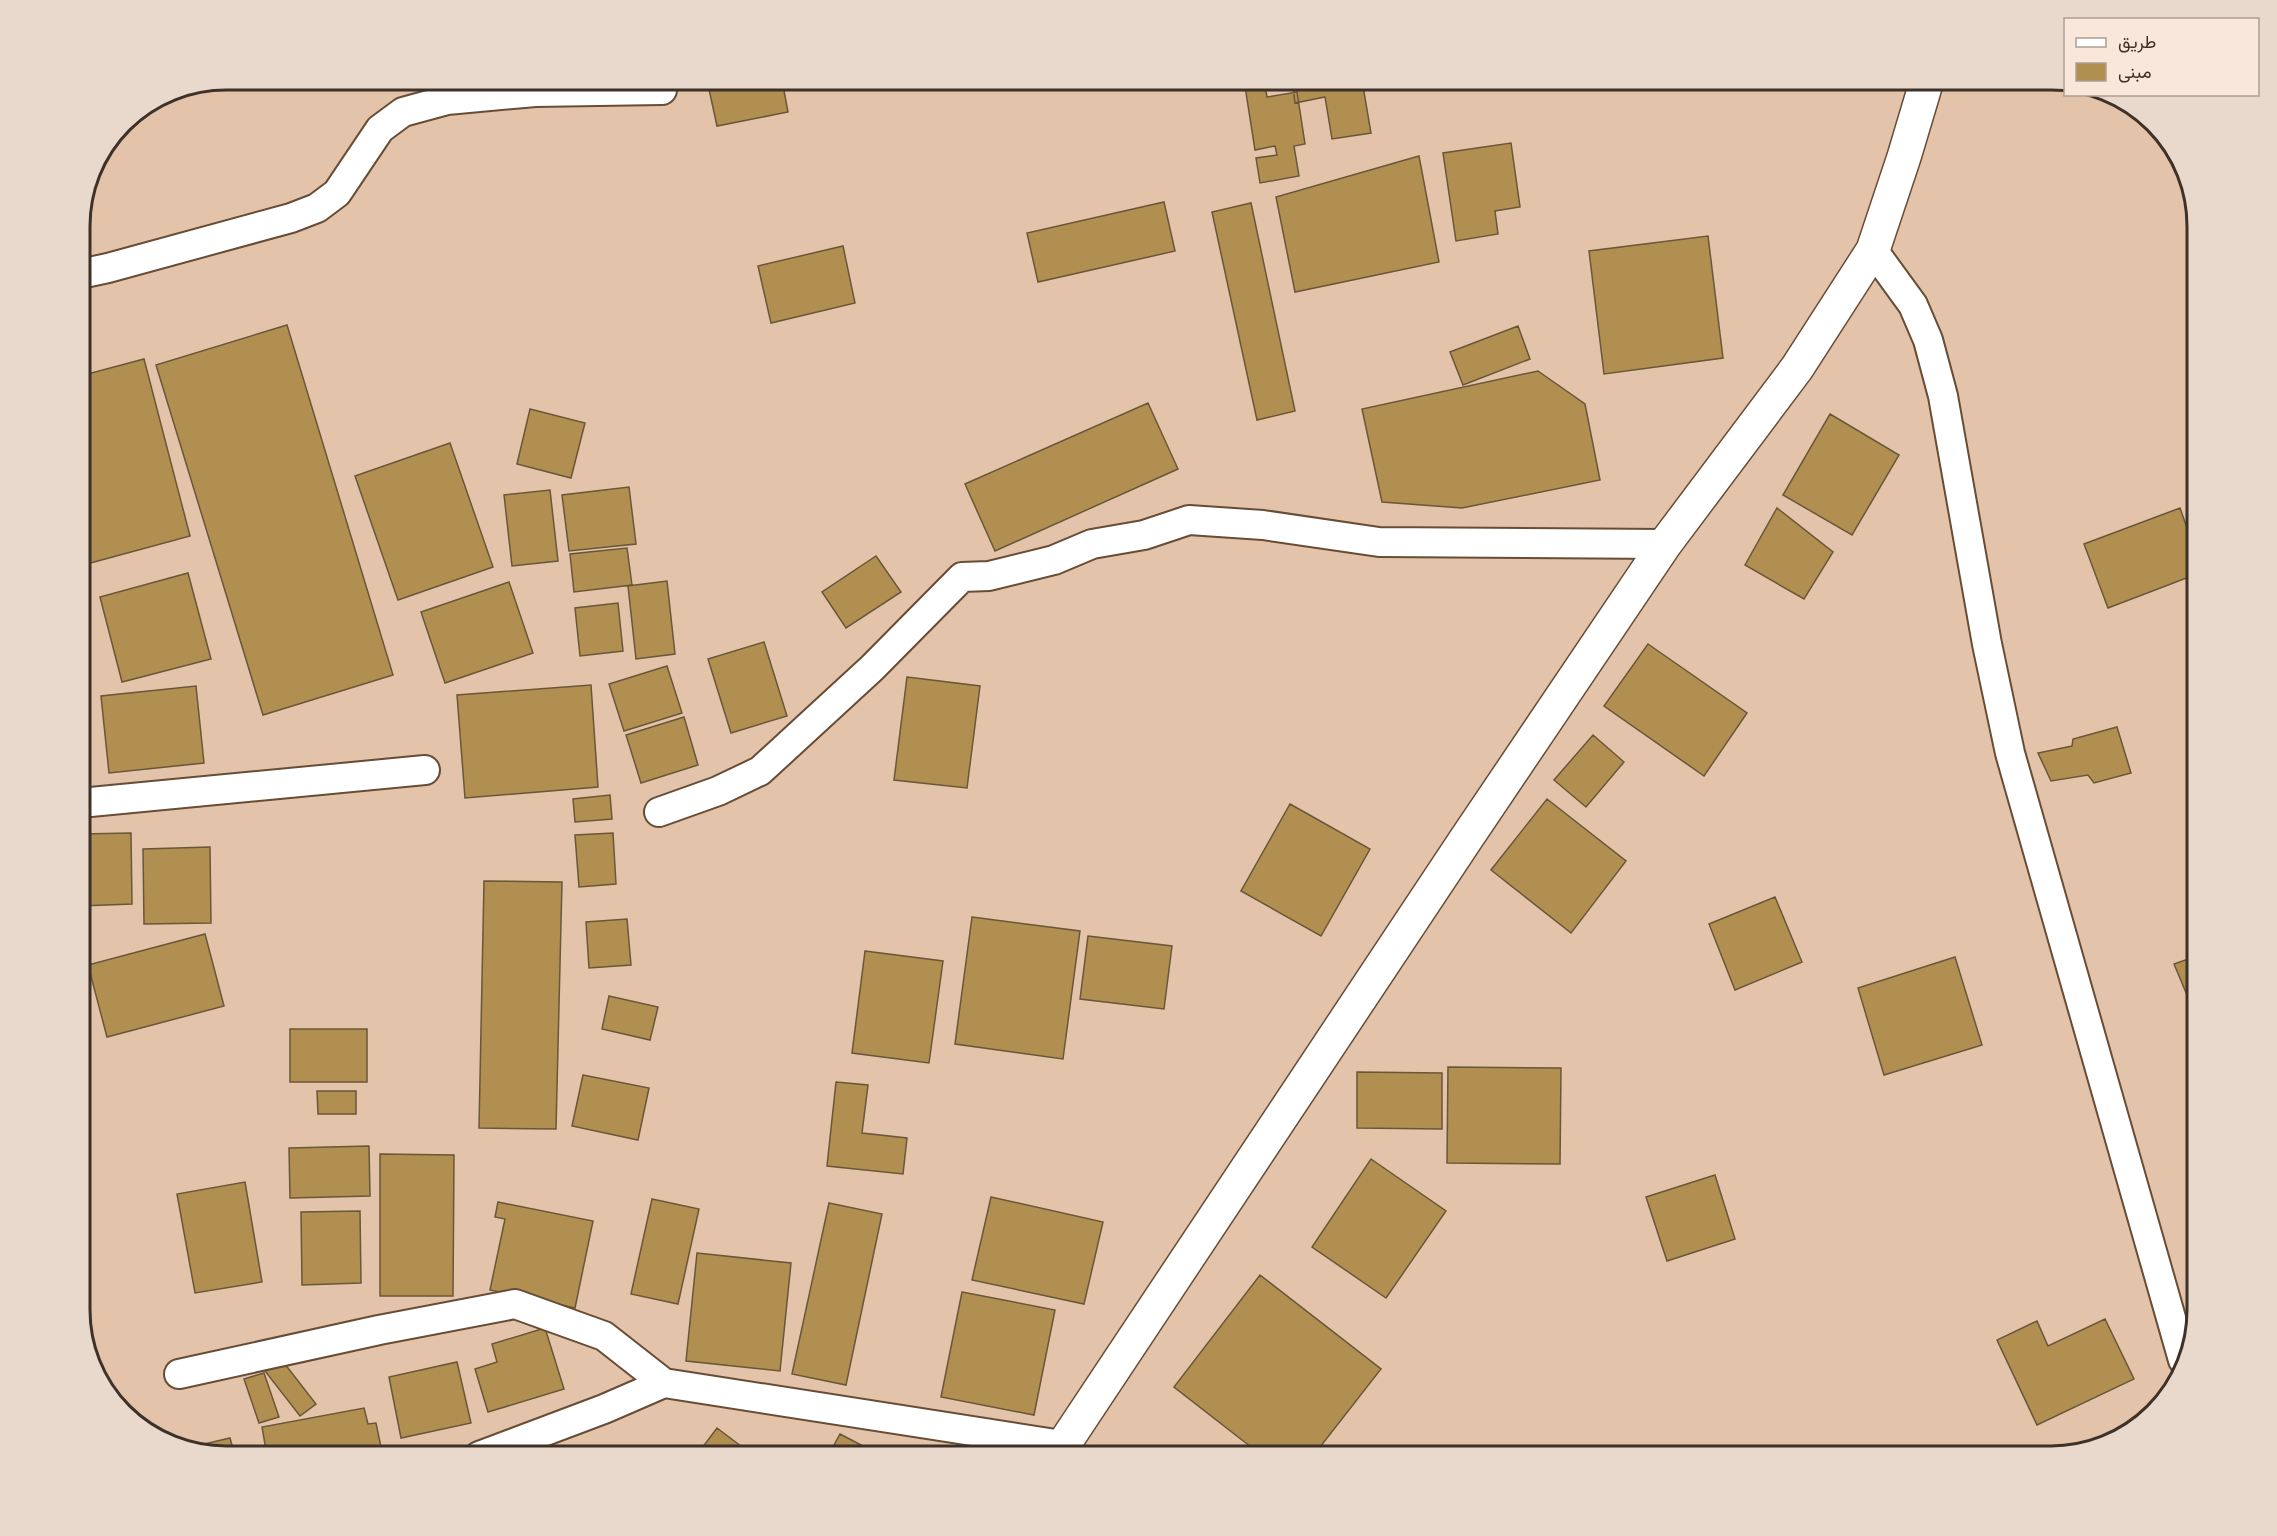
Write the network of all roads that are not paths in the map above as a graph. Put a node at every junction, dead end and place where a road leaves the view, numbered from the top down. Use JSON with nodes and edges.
{"nodes":[{"id":1,"x":662,"y":90,"type":"dead end"},
{"id":2,"x":1924,"y":90,"type":"edge"},
{"id":3,"x":1873,"y":250,"type":"junction"},
{"id":4,"x":90,"y":271,"type":"edge"},
{"id":5,"x":1665,"y":544,"type":"junction"},
{"id":6,"x":424,"y":770,"type":"dead end"},
{"id":7,"x":90,"y":802,"type":"edge"},
{"id":8,"x":659,"y":812,"type":"dead end"},
{"id":9,"x":2180,"y":1353,"type":"edge"},
{"id":10,"x":179,"y":1374,"type":"dead end"},
{"id":11,"x":664,"y":1383,"type":"junction"},
{"id":12,"x":506,"y":1446,"type":"edge"},
{"id":13,"x":1030,"y":1446,"type":"edge"},
{"id":14,"x":1062,"y":1446,"type":"edge"}],
"edges":[{"from":1,"to":4,"type":"street"},
{"from":2,"to":3,"type":"street"},
{"from":3,"to":5,"type":"street"},
{"from":3,"to":9,"type":"street"},
{"from":5,"to":8,"type":"street"},
{"from":5,"to":14,"type":"street"},
{"from":6,"to":7,"type":"street"},
{"from":10,"to":11,"type":"street"},
{"from":11,"to":12,"type":"street"},
{"from":11,"to":13,"type":"street"}]}
